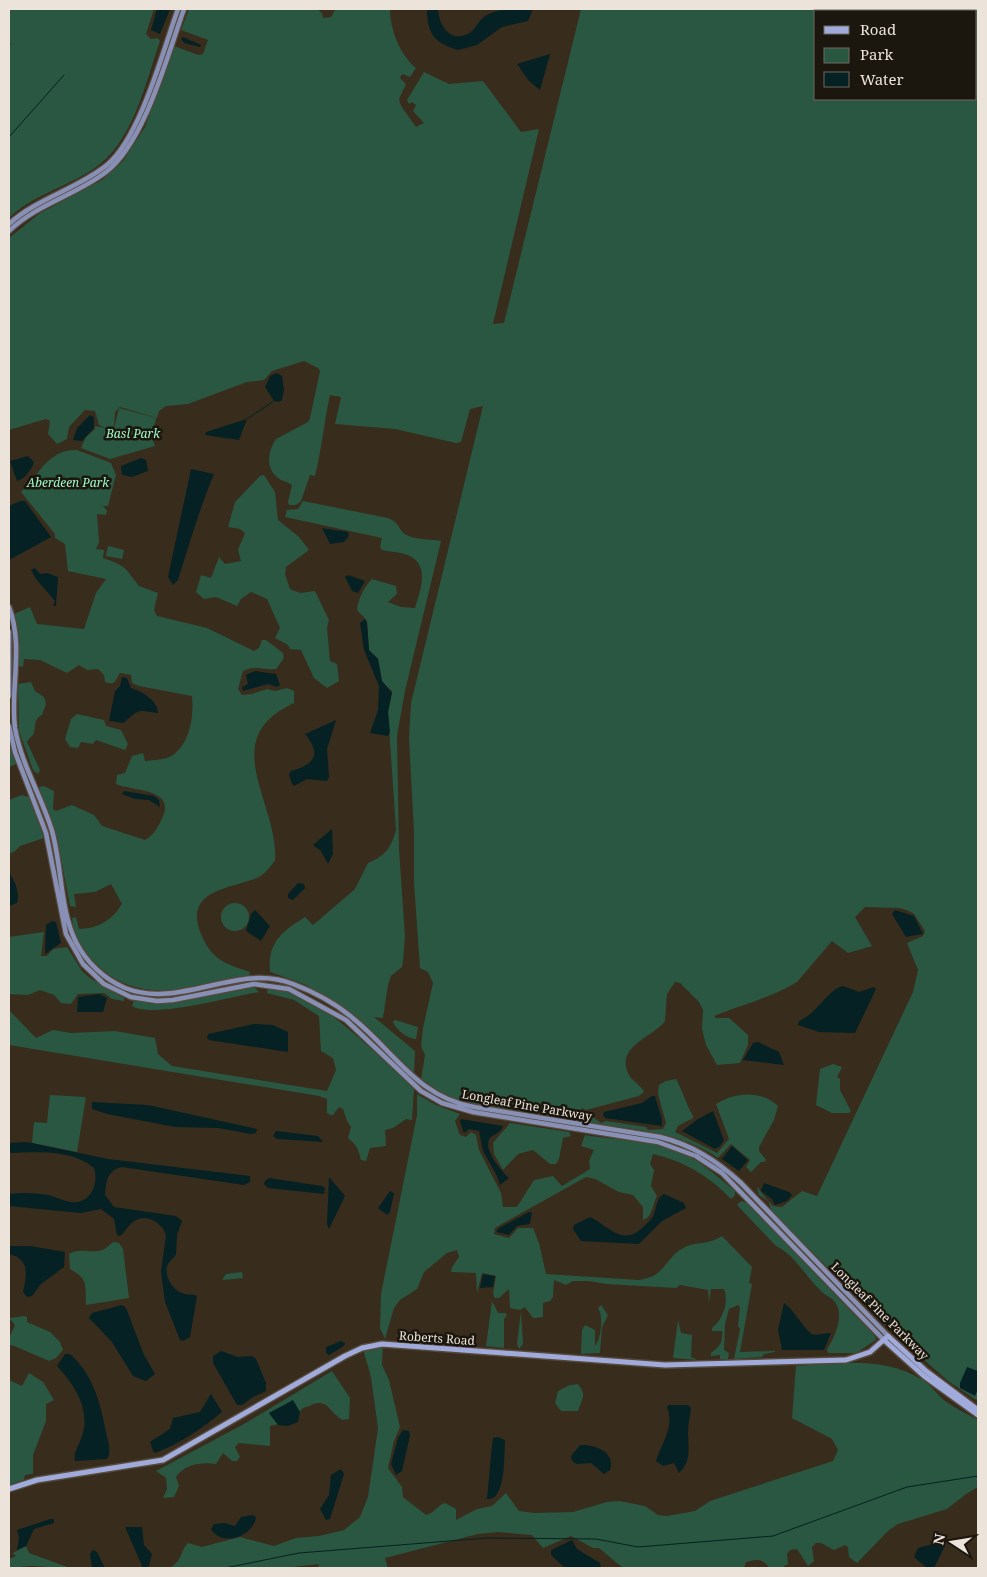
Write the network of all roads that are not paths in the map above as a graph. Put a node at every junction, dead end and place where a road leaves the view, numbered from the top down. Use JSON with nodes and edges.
{"nodes":[{"id":1,"x":178,"y":9,"type":"edge"},
{"id":2,"x":184,"y":9,"type":"edge"},
{"id":3,"x":9,"y":228,"type":"edge"},
{"id":4,"x":9,"y":607,"type":"edge"},
{"id":5,"x":9,"y":632,"type":"edge"},
{"id":6,"x":9,"y":696,"type":"edge"},
{"id":7,"x":9,"y":726,"type":"edge"},
{"id":8,"x":474,"y":1109,"type":"junction"},
{"id":9,"x":886,"y":1338,"type":"junction"},
{"id":10,"x":978,"y":1410,"type":"edge"},
{"id":11,"x":978,"y":1415,"type":"edge"},
{"id":12,"x":9,"y":1489,"type":"edge"}],
"edges":[{"from":1,"to":3,"type":"main road"},
{"from":2,"to":3,"type":"main road"},
{"from":4,"to":8,"type":"main road","name":"Longleaf Pine Parkway"},
{"from":5,"to":6,"type":"main road"},
{"from":7,"to":8,"type":"main road","name":"Longleaf Pine Parkway"},
{"from":8,"to":9,"type":"main road","name":"Longleaf Pine Parkway"},
{"from":9,"to":10,"type":"main road","name":"Longleaf Pine Parkway"},
{"from":9,"to":11,"type":"main road","name":"Longleaf Pine Parkway"},
{"from":9,"to":12,"type":"main road","name":"Roberts Road"}]}
